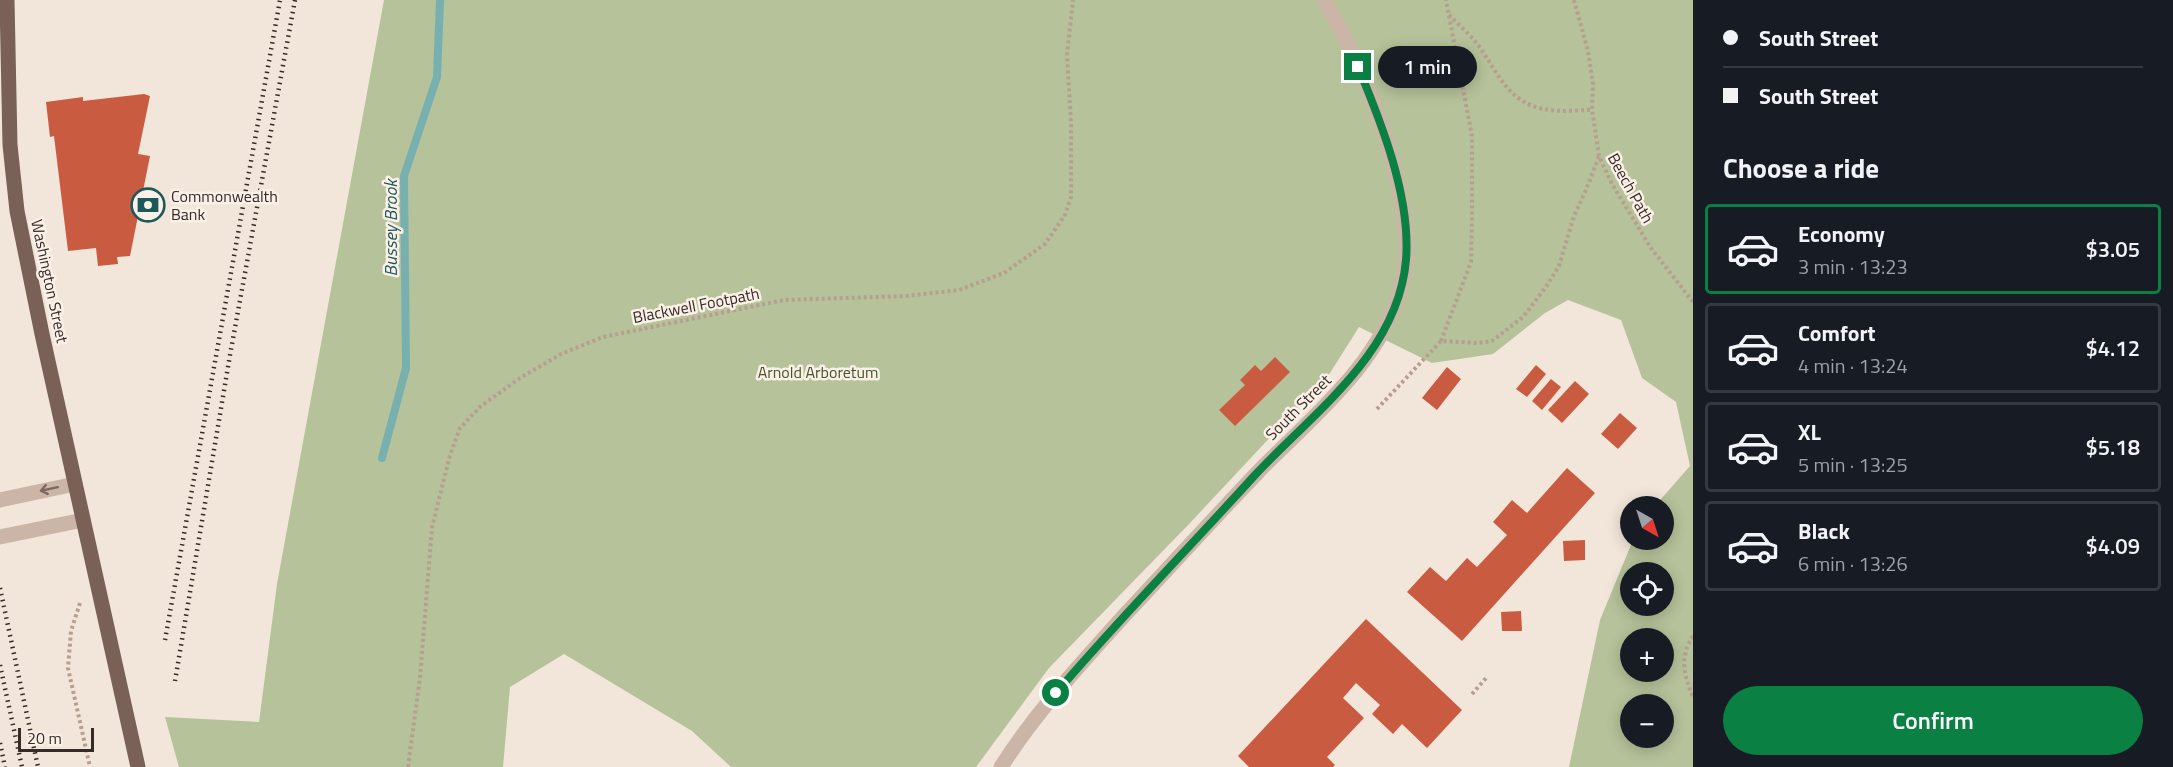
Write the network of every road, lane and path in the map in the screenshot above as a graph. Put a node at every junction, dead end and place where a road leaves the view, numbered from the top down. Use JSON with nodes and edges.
{"nodes":[{"id":1,"x":7,"y":0,"type":"edge"},
{"id":2,"x":1074,"y":0,"type":"edge"},
{"id":3,"x":1324,"y":0,"type":"edge"},
{"id":4,"x":1446,"y":0,"type":"edge"},
{"id":5,"x":1574,"y":0,"type":"edge"},
{"id":6,"x":1449,"y":15,"type":"junction"},
{"id":7,"x":1592,"y":110,"type":"junction"},
{"id":8,"x":1599,"y":156,"type":"junction"},
{"id":9,"x":1693,"y":302,"type":"edge"},
{"id":10,"x":1441,"y":341,"type":"junction"},
{"id":11,"x":1377,"y":409,"type":"dead end"},
{"id":12,"x":75,"y":484,"type":"junction"},
{"id":13,"x":0,"y":500,"type":"edge"},
{"id":14,"x":82,"y":520,"type":"junction"},
{"id":15,"x":0,"y":537,"type":"edge"},
{"id":16,"x":82,"y":598,"type":"dead end"},
{"id":17,"x":1693,"y":636,"type":"edge"},
{"id":18,"x":1487,"y":677,"type":"dead end"},
{"id":19,"x":1472,"y":694,"type":"dead end"},
{"id":20,"x":1693,"y":697,"type":"edge"},
{"id":21,"x":90,"y":767,"type":"edge"},
{"id":22,"x":138,"y":767,"type":"edge"},
{"id":23,"x":408,"y":767,"type":"edge"},
{"id":24,"x":1001,"y":767,"type":"edge"}],
"edges":[{"from":1,"to":12,"type":"main road","name":"Washington Street"},
{"from":2,"to":23,"type":"path","name":"Blackwell Footpath"},
{"from":3,"to":24,"type":"street","name":"South Street"},
{"from":4,"to":6,"type":"path"},
{"from":5,"to":7,"type":"path","name":"Beech Path"},
{"from":6,"to":7,"type":"path"},
{"from":6,"to":10,"type":"path"},
{"from":7,"to":8,"type":"path","name":"Beech Path"},
{"from":8,"to":9,"type":"path","name":"Beech Path"},
{"from":8,"to":10,"type":"path"},
{"from":10,"to":11,"type":"path"},
{"from":12,"to":13,"type":"street","one_way":true},
{"from":12,"to":14,"type":"main road","name":"Washington Street"},
{"from":14,"to":15,"type":"street"},
{"from":14,"to":22,"type":"main road","name":"Washington Street"},
{"from":16,"to":21,"type":"path"},
{"from":17,"to":20,"type":"path"},
{"from":18,"to":19,"type":"path"}]}
